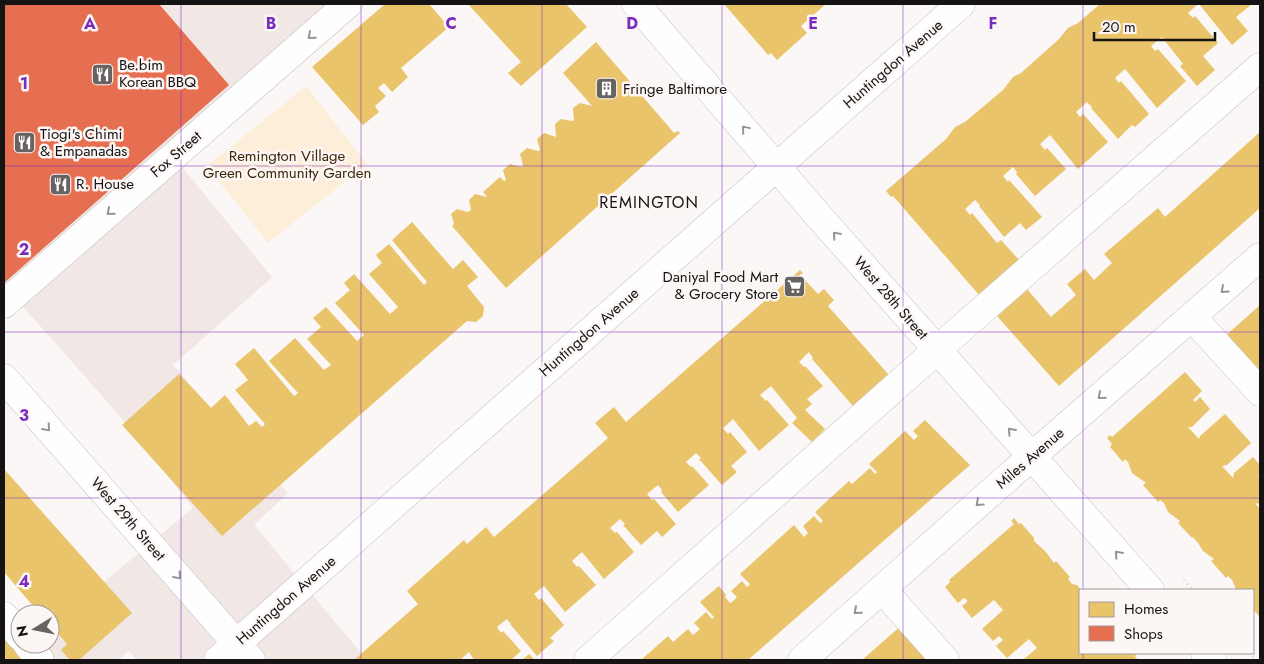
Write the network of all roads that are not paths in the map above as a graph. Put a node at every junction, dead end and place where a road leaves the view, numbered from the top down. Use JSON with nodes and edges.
{"nodes":[{"id":1,"x":348,"y":4,"type":"edge"},
{"id":2,"x":636,"y":4,"type":"edge"},
{"id":3,"x":962,"y":4,"type":"edge"},
{"id":4,"x":1260,"y":67,"type":"edge"},
{"id":5,"x":776,"y":166,"type":"junction"},
{"id":6,"x":1260,"y":257,"type":"edge"},
{"id":7,"x":4,"y":304,"type":"edge"},
{"id":8,"x":1193,"y":318,"type":"junction"},
{"id":9,"x":938,"y":350,"type":"junction"},
{"id":10,"x":4,"y":378,"type":"edge"},
{"id":11,"x":1260,"y":392,"type":"edge"},
{"id":12,"x":1032,"y":456,"type":"junction"},
{"id":13,"x":882,"y":589,"type":"junction"},
{"id":14,"x":1149,"y":589,"type":"edge"},
{"id":15,"x":235,"y":655,"type":"edge"},
{"id":16,"x":588,"y":660,"type":"edge"},
{"id":17,"x":802,"y":660,"type":"edge"},
{"id":18,"x":945,"y":660,"type":"edge"}],
"edges":[{"from":1,"to":7,"type":"main road","name":"Fox Street","one_way":true},
{"from":5,"to":2,"type":"main road","name":"West 28th Street","one_way":true},
{"from":3,"to":5,"type":"main road","name":"Huntingdon Avenue"},
{"from":4,"to":9,"type":"main road"},
{"from":9,"to":5,"type":"main road","name":"West 28th Street","one_way":true},
{"from":5,"to":15,"type":"main road","name":"Huntingdon Avenue"},
{"from":6,"to":8,"type":"main road","name":"Miles Avenue","one_way":true},
{"from":8,"to":11,"type":"main road"},
{"from":8,"to":12,"type":"main road","name":"Miles Avenue","one_way":true},
{"from":12,"to":9,"type":"main road","name":"West 28th Street","one_way":true},
{"from":9,"to":16,"type":"main road"},
{"from":10,"to":15,"type":"main road","name":"West 29th Street","one_way":true},
{"from":12,"to":13,"type":"main road","name":"Miles Avenue","one_way":true},
{"from":14,"to":12,"type":"main road","name":"West 28th Street","one_way":true},
{"from":13,"to":17,"type":"main road","name":"Miles Avenue","one_way":true},
{"from":13,"to":18,"type":"main road"}]}
